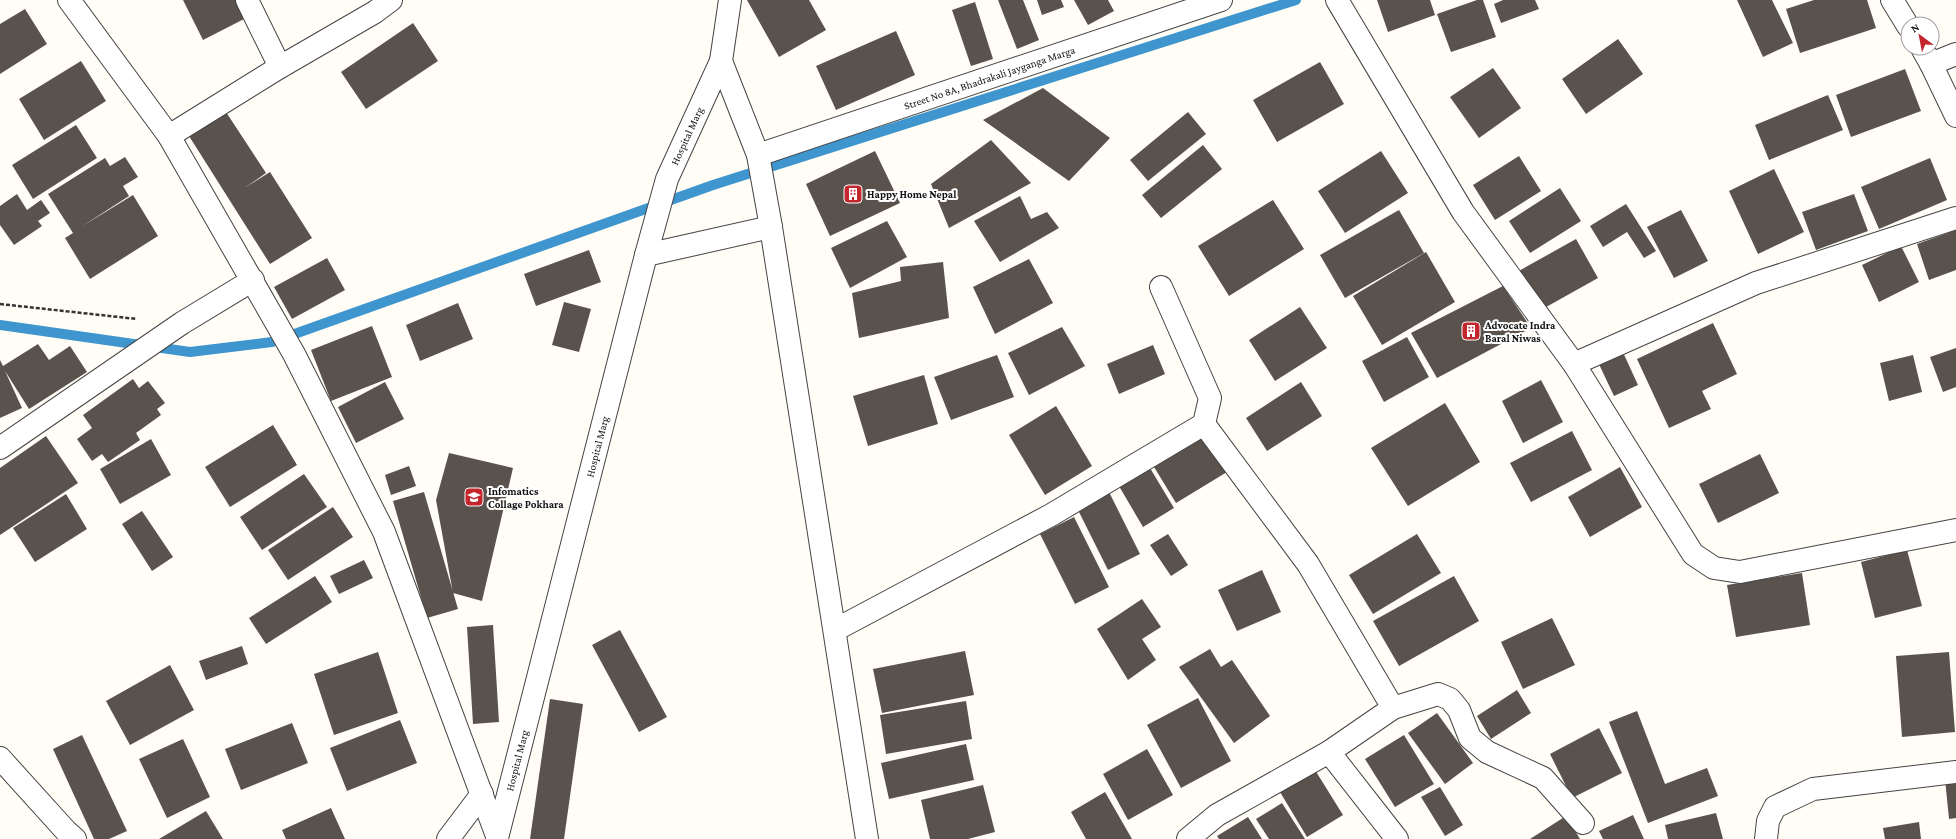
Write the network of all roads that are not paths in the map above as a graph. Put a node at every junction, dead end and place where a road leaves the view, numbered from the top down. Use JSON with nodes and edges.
{"nodes":[{"id":1,"x":69,"y":0,"type":"edge"},
{"id":2,"x":247,"y":0,"type":"edge"},
{"id":3,"x":391,"y":0,"type":"edge"},
{"id":4,"x":730,"y":0,"type":"edge"},
{"id":5,"x":1222,"y":0,"type":"edge"},
{"id":6,"x":1337,"y":0,"type":"edge"},
{"id":7,"x":1892,"y":0,"type":"edge"},
{"id":8,"x":1902,"y":16,"type":"edge"},
{"id":9,"x":1956,"y":54,"type":"edge"},
{"id":10,"x":1940,"y":55,"type":"edge"},
{"id":11,"x":1926,"y":56,"type":"edge"},
{"id":12,"x":721,"y":62,"type":"junction"},
{"id":13,"x":280,"y":67,"type":"junction"},
{"id":14,"x":1956,"y":116,"type":"edge"},
{"id":15,"x":169,"y":136,"type":"junction"},
{"id":16,"x":758,"y":155,"type":"junction"},
{"id":17,"x":1956,"y":218,"type":"edge"},
{"id":18,"x":771,"y":227,"type":"junction"},
{"id":19,"x":646,"y":255,"type":"junction"},
{"id":20,"x":253,"y":280,"type":"junction"},
{"id":21,"x":1162,"y":288,"type":"dead end"},
{"id":22,"x":1574,"y":364,"type":"junction"},
{"id":23,"x":1204,"y":424,"type":"junction"},
{"id":24,"x":0,"y":448,"type":"edge"},
{"id":25,"x":1956,"y":530,"type":"edge"},
{"id":26,"x":836,"y":630,"type":"junction"},
{"id":27,"x":1393,"y":708,"type":"junction"},
{"id":28,"x":1329,"y":752,"type":"junction"},
{"id":29,"x":0,"y":758,"type":"edge"},
{"id":30,"x":1956,"y":772,"type":"edge"},
{"id":31,"x":482,"y":794,"type":"junction"},
{"id":32,"x":1583,"y":823,"type":"dead end"},
{"id":33,"x":1767,"y":830,"type":"edge"},
{"id":34,"x":497,"y":838,"type":"edge"},
{"id":35,"x":76,"y":839,"type":"edge"},
{"id":36,"x":448,"y":839,"type":"edge"},
{"id":37,"x":867,"y":839,"type":"edge"},
{"id":38,"x":1188,"y":839,"type":"edge"},
{"id":39,"x":1397,"y":839,"type":"edge"}],
"edges":[{"from":1,"to":15,"type":"street"},
{"from":2,"to":13,"type":"street"},
{"from":3,"to":13,"type":"street"},
{"from":4,"to":12,"type":"street"},
{"from":5,"to":16,"type":"street","name":"Street No 8A, Bhadrakali Jayganga Marga"},
{"from":6,"to":22,"type":"street"},
{"from":7,"to":8,"type":"street"},
{"from":9,"to":10,"type":"street"},
{"from":11,"to":14,"type":"street"},
{"from":12,"to":16,"type":"street"},
{"from":12,"to":19,"type":"street","name":"Hospital Marg"},
{"from":13,"to":15,"type":"street"},
{"from":15,"to":20,"type":"street"},
{"from":16,"to":18,"type":"street"},
{"from":17,"to":22,"type":"street"},
{"from":18,"to":19,"type":"street"},
{"from":18,"to":26,"type":"street"},
{"from":19,"to":34,"type":"street","name":"Hospital Marg"},
{"from":20,"to":24,"type":"street"},
{"from":20,"to":31,"type":"street"},
{"from":21,"to":23,"type":"street"},
{"from":22,"to":25,"type":"street"},
{"from":23,"to":26,"type":"street"},
{"from":23,"to":27,"type":"street"},
{"from":26,"to":37,"type":"street"},
{"from":27,"to":28,"type":"street"},
{"from":27,"to":32,"type":"street"},
{"from":28,"to":38,"type":"street"},
{"from":28,"to":39,"type":"street"},
{"from":29,"to":35,"type":"street"},
{"from":30,"to":33,"type":"street"},
{"from":31,"to":34,"type":"street"},
{"from":31,"to":36,"type":"street"}]}
